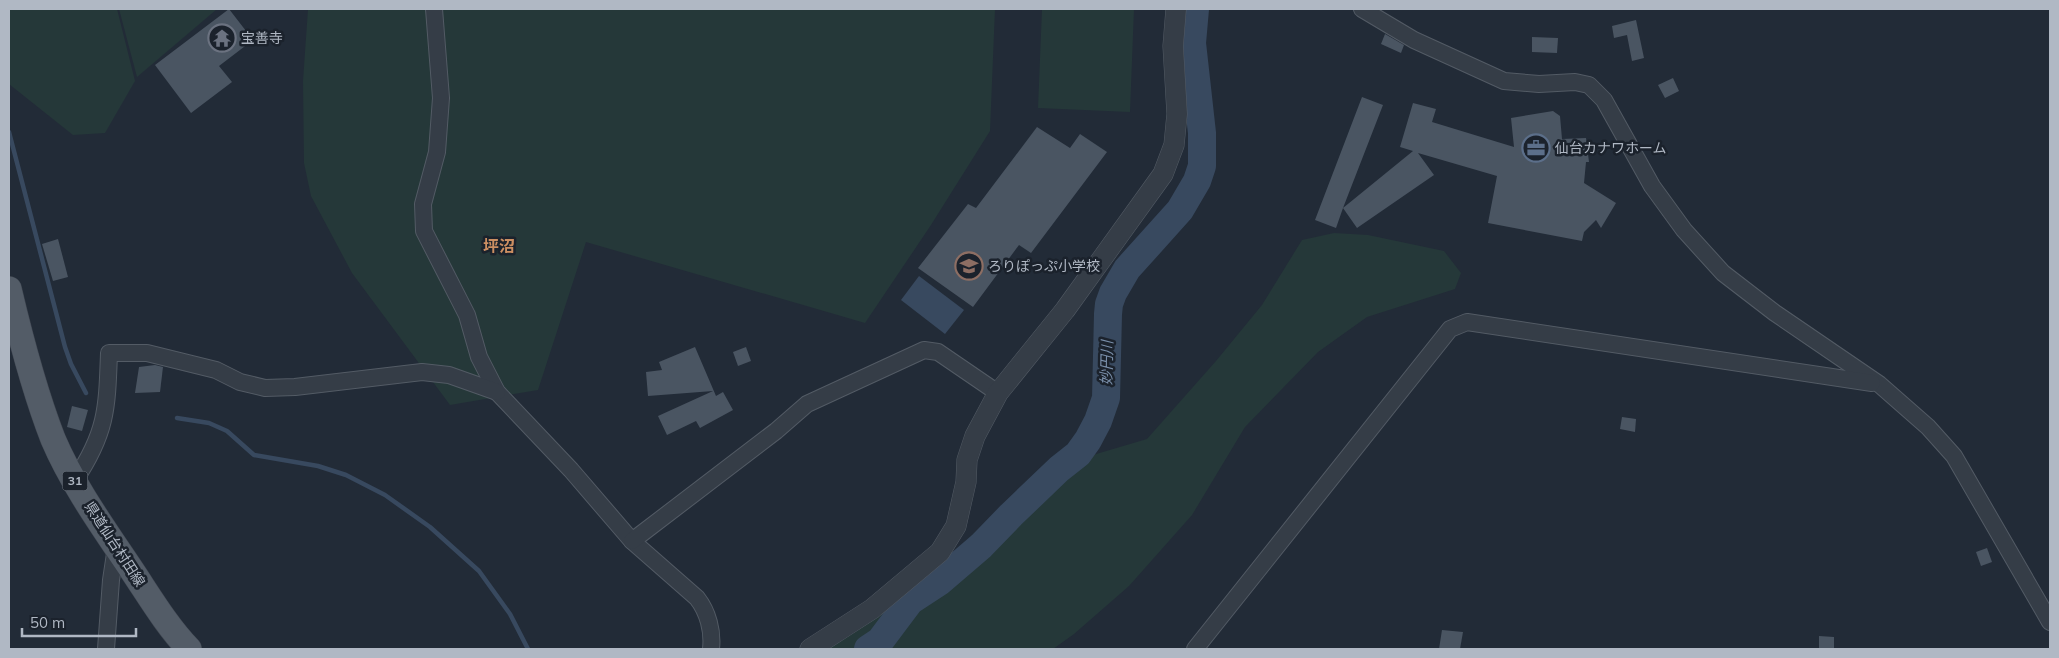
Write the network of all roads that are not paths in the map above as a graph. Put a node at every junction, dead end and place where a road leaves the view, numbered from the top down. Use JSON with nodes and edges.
{"nodes":[{"id":1,"x":434,"y":9,"type":"edge"},
{"id":2,"x":1176,"y":9,"type":"edge"},
{"id":3,"x":1362,"y":9,"type":"edge"},
{"id":4,"x":9,"y":289,"type":"edge"},
{"id":5,"x":1879,"y":384,"type":"junction"},
{"id":6,"x":497,"y":392,"type":"junction"},
{"id":7,"x":998,"y":393,"type":"junction"},
{"id":8,"x":74,"y":480,"type":"junction"},
{"id":9,"x":632,"y":541,"type":"junction"},
{"id":10,"x":116,"y":547,"type":"junction"},
{"id":11,"x":2050,"y":622,"type":"edge"},
{"id":12,"x":106,"y":649,"type":"edge"},
{"id":13,"x":189,"y":649,"type":"edge"},
{"id":14,"x":711,"y":649,"type":"edge"},
{"id":15,"x":810,"y":649,"type":"edge"},
{"id":16,"x":1195,"y":649,"type":"edge"}],
"edges":[{"from":1,"to":6,"type":"street"},
{"from":2,"to":7,"type":"street"},
{"from":3,"to":5,"type":"street"},
{"from":4,"to":8,"type":"main road","name":"県道仙台村田線","number":"31"},
{"from":5,"to":11,"type":"street"},
{"from":5,"to":16,"type":"street"},
{"from":6,"to":8,"type":"street"},
{"from":6,"to":9,"type":"street"},
{"from":7,"to":9,"type":"street"},
{"from":7,"to":15,"type":"street"},
{"from":8,"to":10,"type":"main road","name":"県道仙台村田線","number":"31"},
{"from":9,"to":14,"type":"street"},
{"from":10,"to":12,"type":"street"},
{"from":10,"to":13,"type":"main road","name":"県道仙台村田線","number":"31"}]}
